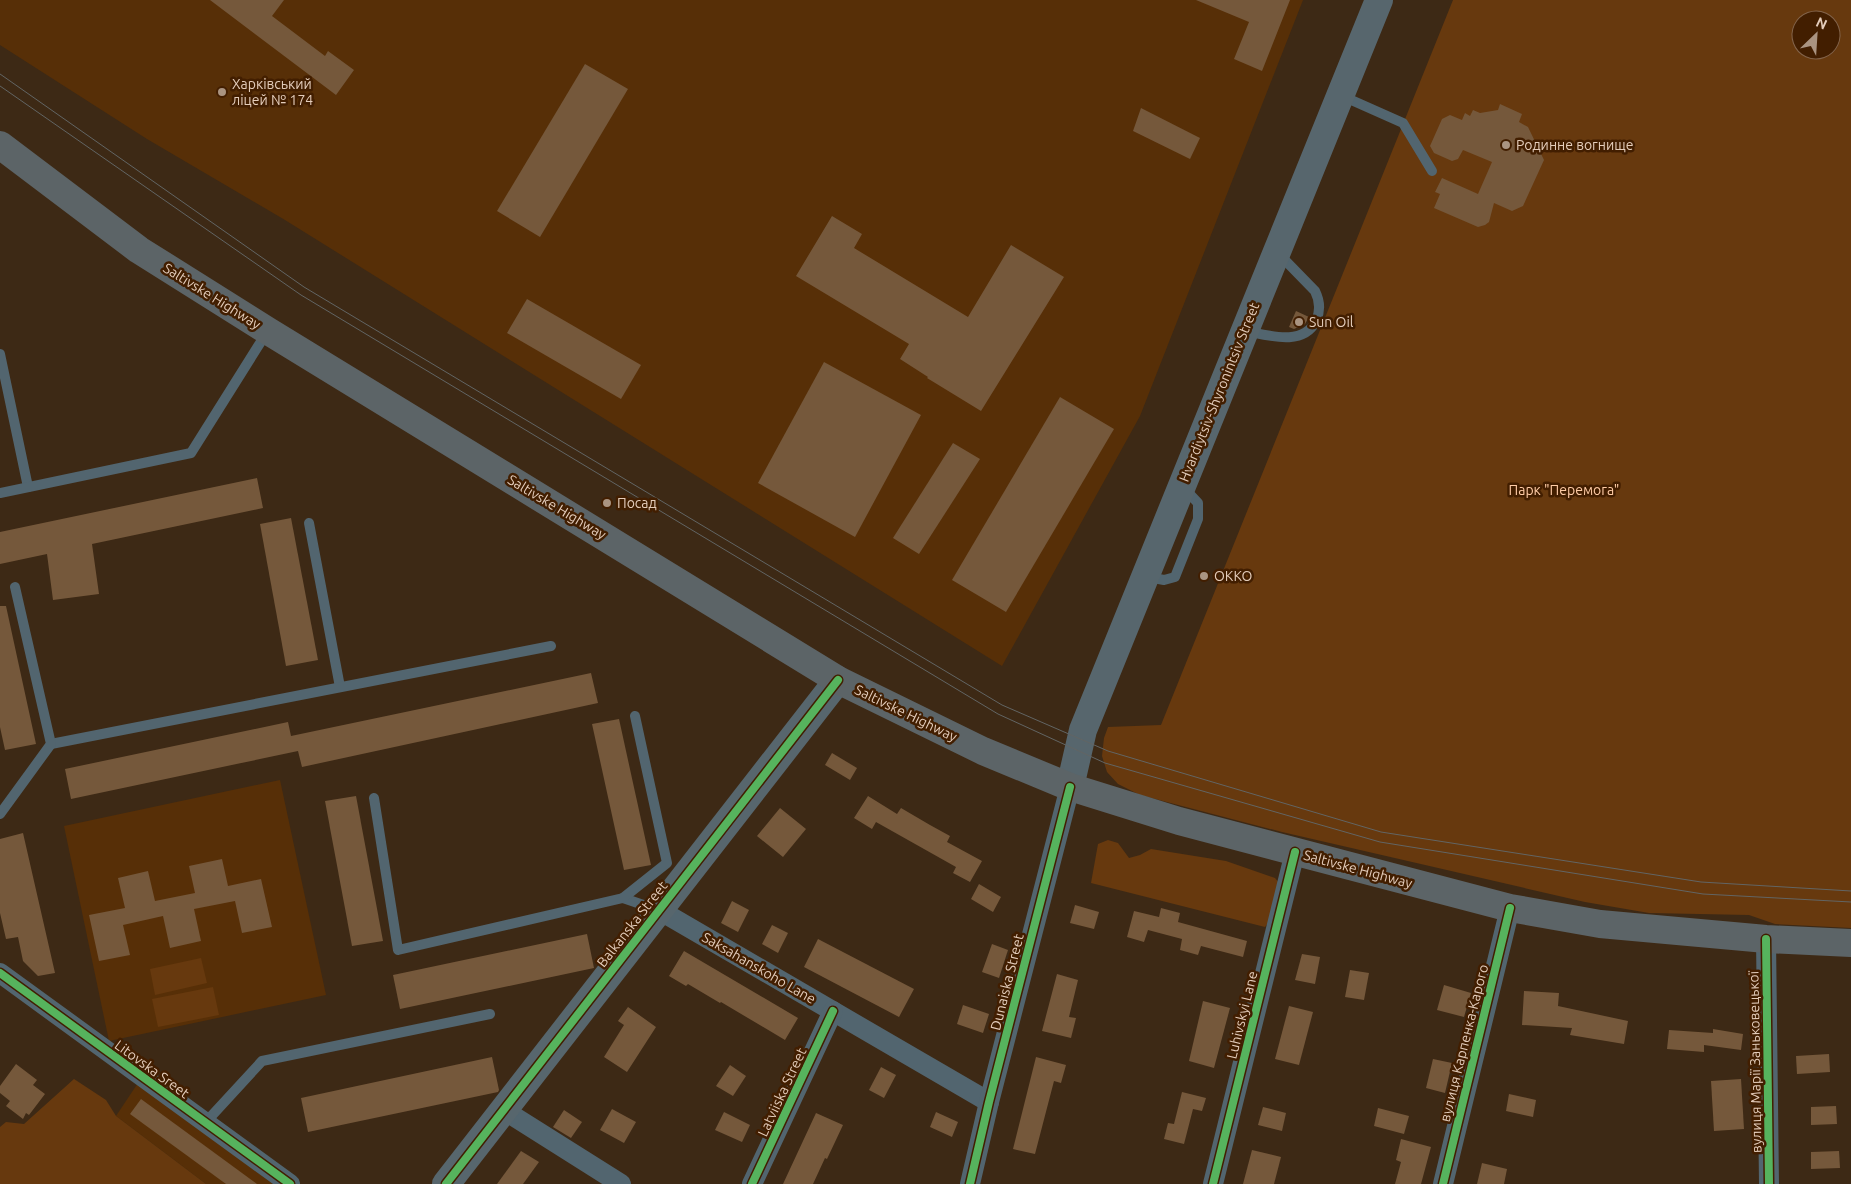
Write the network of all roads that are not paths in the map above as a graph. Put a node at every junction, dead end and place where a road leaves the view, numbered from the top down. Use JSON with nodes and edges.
{"nodes":[{"id":1,"x":1379,"y":0,"type":"edge"},
{"id":2,"x":1340,"y":94,"type":"junction"},
{"id":3,"x":0,"y":145,"type":"edge"},
{"id":4,"x":1432,"y":170,"type":"dead end"},
{"id":5,"x":1276,"y":251,"type":"junction"},
{"id":6,"x":1244,"y":330,"type":"junction"},
{"id":7,"x":268,"y":331,"type":"junction"},
{"id":8,"x":0,"y":354,"type":"edge"},
{"id":9,"x":28,"y":488,"type":"junction"},
{"id":10,"x":0,"y":493,"type":"edge"},
{"id":11,"x":309,"y":523,"type":"dead end"},
{"id":12,"x":15,"y":587,"type":"dead end"},
{"id":13,"x":552,"y":646,"type":"dead end"},
{"id":14,"x":838,"y":680,"type":"junction"},
{"id":15,"x":340,"y":687,"type":"junction"},
{"id":16,"x":635,"y":716,"type":"dead end"},
{"id":17,"x":51,"y":744,"type":"junction"},
{"id":18,"x":1070,"y":787,"type":"junction"},
{"id":19,"x":374,"y":798,"type":"dead end"},
{"id":20,"x":0,"y":814,"type":"edge"},
{"id":21,"x":1295,"y":852,"type":"junction"},
{"id":22,"x":623,"y":898,"type":"junction"},
{"id":23,"x":1510,"y":908,"type":"junction"},
{"id":24,"x":659,"y":910,"type":"junction"},
{"id":25,"x":1766,"y":939,"type":"junction"},
{"id":26,"x":1851,"y":943,"type":"edge"},
{"id":27,"x":0,"y":973,"type":"edge"},
{"id":28,"x":833,"y":1011,"type":"junction"},
{"id":29,"x":490,"y":1014,"type":"dead end"},
{"id":30,"x":989,"y":1102,"type":"junction"},
{"id":31,"x":502,"y":1109,"type":"junction"},
{"id":32,"x":205,"y":1123,"type":"junction"},
{"id":33,"x":290,"y":1184,"type":"edge"},
{"id":34,"x":446,"y":1184,"type":"edge"},
{"id":35,"x":620,"y":1184,"type":"edge"},
{"id":36,"x":752,"y":1184,"type":"edge"},
{"id":37,"x":970,"y":1184,"type":"edge"},
{"id":38,"x":1213,"y":1184,"type":"edge"},
{"id":39,"x":1443,"y":1184,"type":"edge"},
{"id":40,"x":1769,"y":1184,"type":"edge"}],
"edges":[{"from":1,"to":2,"type":"main road","name":"Hvardiytsiv-Shyronintsiv Street"},
{"from":2,"to":4,"type":"lane"},
{"from":2,"to":5,"type":"main road","name":"Hvardiytsiv-Shyronintsiv Street"},
{"from":3,"to":7,"type":"main road","name":"Saltivske Highway"},
{"from":5,"to":6,"type":"main road","name":"Hvardiytsiv-Shyronintsiv Street"},
{"from":5,"to":6,"type":"lane"},
{"from":6,"to":18,"type":"main road","name":"Hvardiytsiv-Shyronintsiv Street"},
{"from":7,"to":9,"type":"lane"},
{"from":7,"to":14,"type":"main road","name":"Saltivske Highway"},
{"from":8,"to":9,"type":"lane"},
{"from":9,"to":10,"type":"lane"},
{"from":11,"to":15,"type":"lane"},
{"from":12,"to":17,"type":"lane"},
{"from":13,"to":15,"type":"lane"},
{"from":14,"to":18,"type":"main road","name":"Saltivske Highway"},
{"from":14,"to":24,"type":"main road","name":"Balkanska Street"},
{"from":15,"to":17,"type":"lane"},
{"from":16,"to":22,"type":"lane"},
{"from":17,"to":20,"type":"lane"},
{"from":18,"to":21,"type":"main road","name":"Saltivske Highway"},
{"from":18,"to":30,"type":"street","name":"Dunaiska Street"},
{"from":19,"to":22,"type":"lane"},
{"from":21,"to":23,"type":"main road","name":"Saltivske Highway"},
{"from":21,"to":38,"type":"street","name":"Luhivskyi Lane"},
{"from":22,"to":24,"type":"lane"},
{"from":23,"to":25,"type":"main road","name":"Saltivske Highway"},
{"from":23,"to":39,"type":"street","name":"вулиця Карпенка-Карого"},
{"from":24,"to":28,"type":"street","name":"Saksahanskoho Lane"},
{"from":24,"to":31,"type":"main road","name":"Balkanska Street"},
{"from":25,"to":26,"type":"main road","name":"Saltivske Highway"},
{"from":25,"to":40,"type":"street","name":"вулиця Марії Заньковецької"},
{"from":27,"to":32,"type":"street","name":"Litovska Sreet"},
{"from":28,"to":30,"type":"street","name":"Saksahanskoho Lane"},
{"from":28,"to":36,"type":"street","name":"Latviiska Street"},
{"from":29,"to":32,"type":"lane"},
{"from":30,"to":37,"type":"street","name":"Dunaiska Street"},
{"from":31,"to":34,"type":"main road","name":"Balkanska Street"},
{"from":31,"to":35,"type":"street"},
{"from":32,"to":33,"type":"street","name":"Litovska Sreet"}]}
